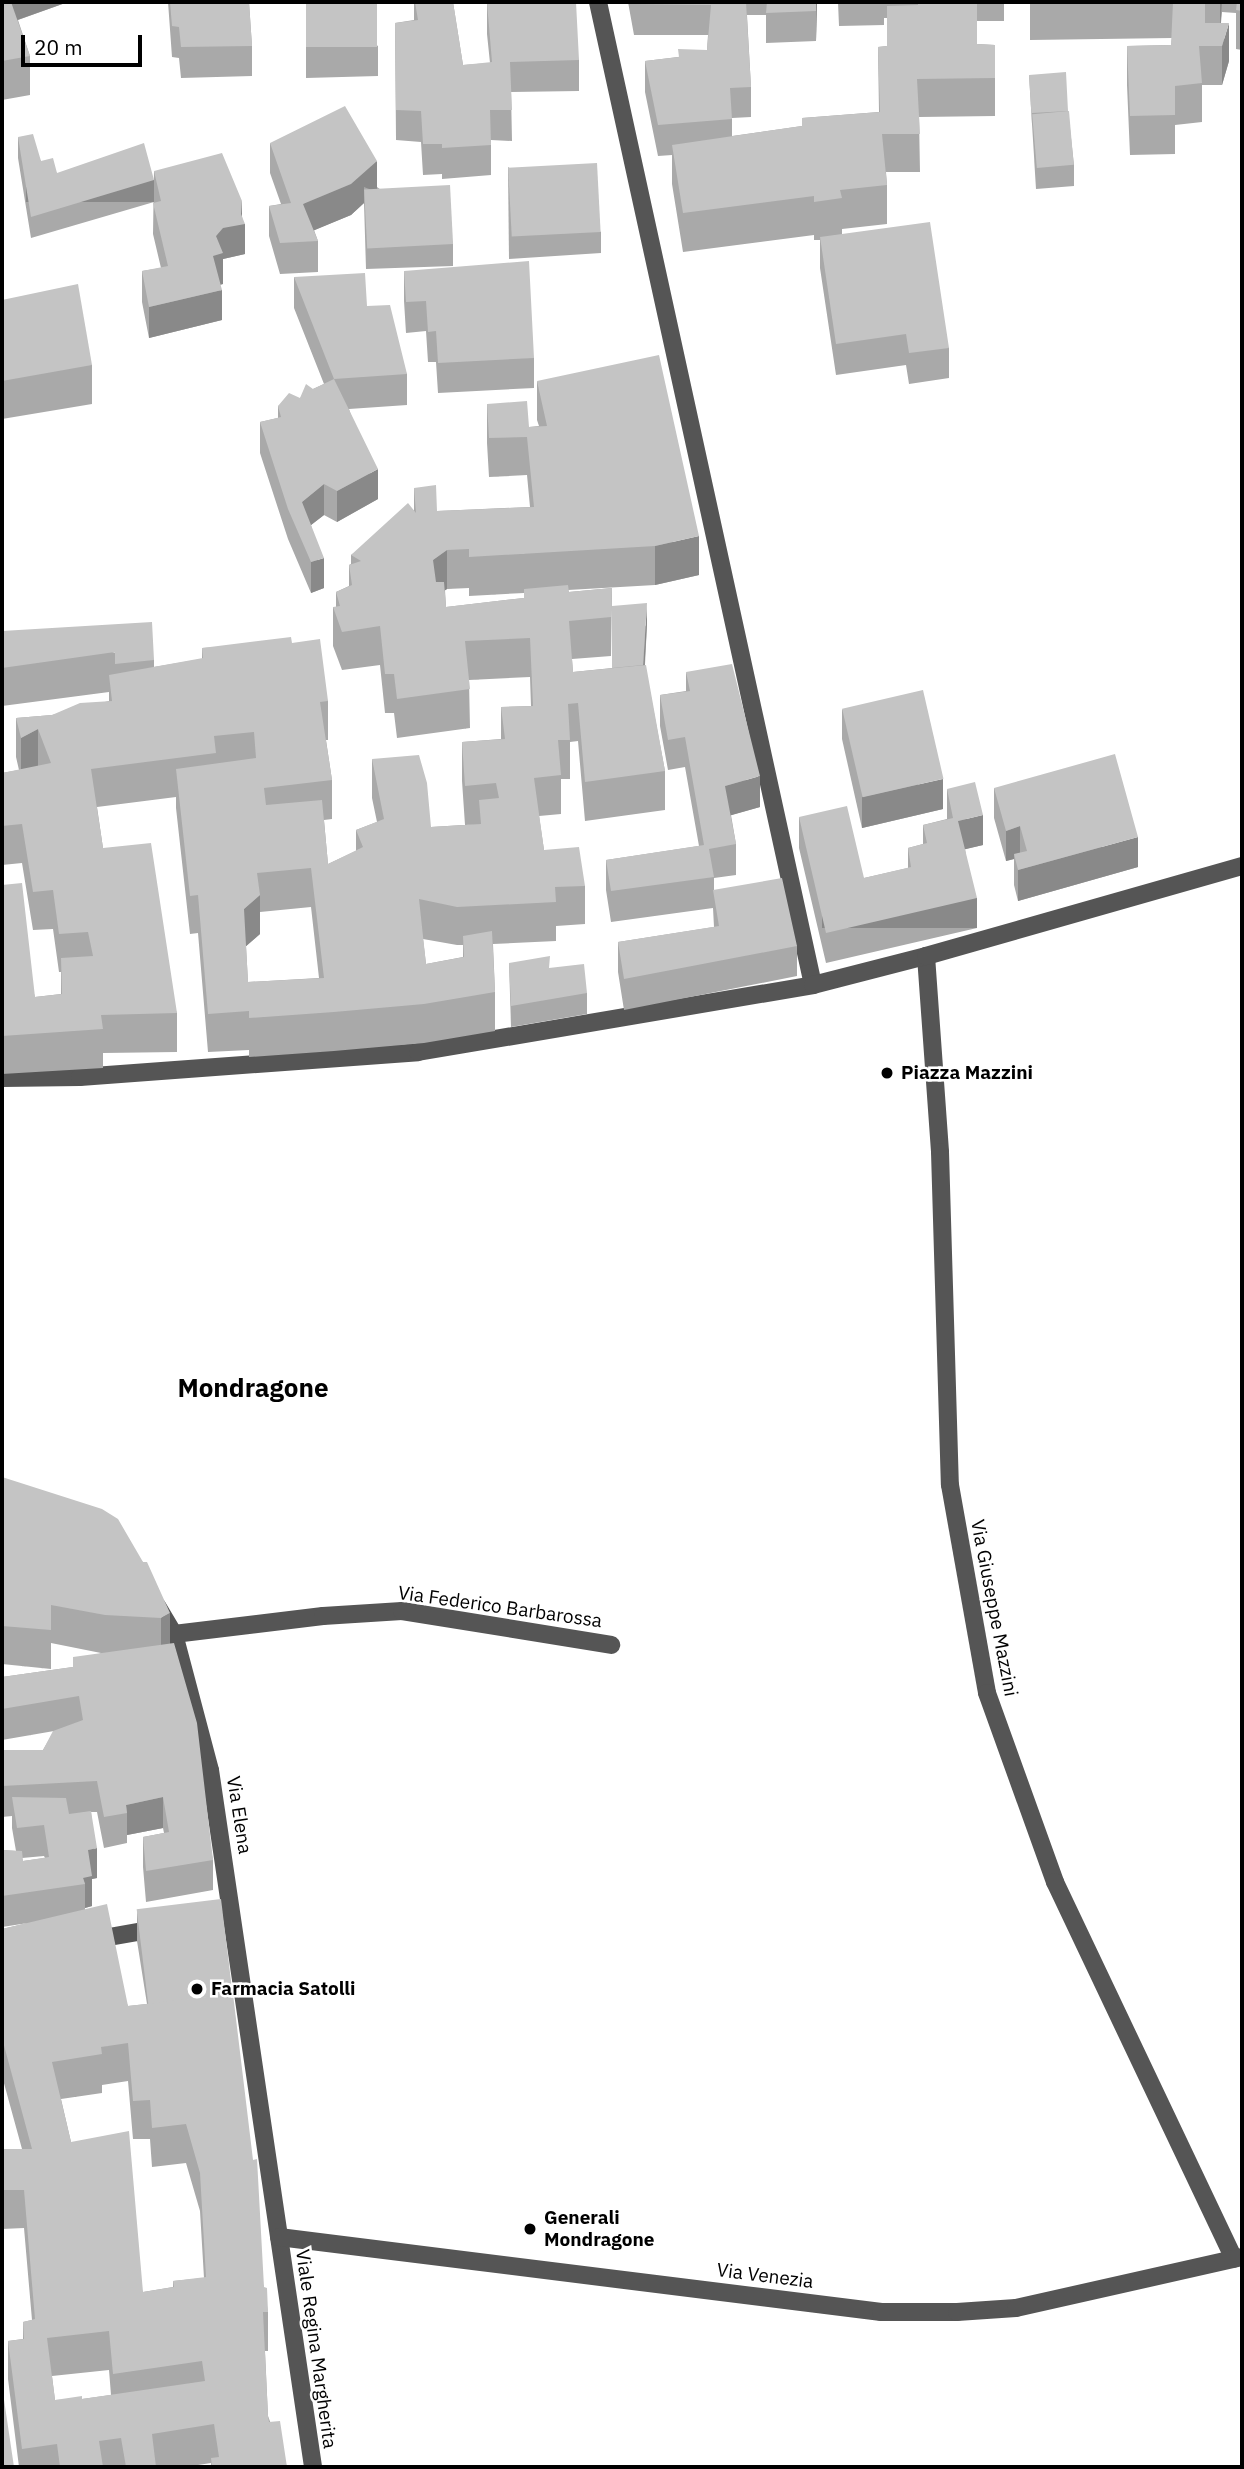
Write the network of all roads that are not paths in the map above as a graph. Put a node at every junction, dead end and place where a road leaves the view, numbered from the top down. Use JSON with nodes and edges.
{"nodes":[{"id":1,"x":598,"y":2,"type":"edge"},
{"id":2,"x":1242,"y":866,"type":"edge"},
{"id":3,"x":926,"y":956,"type":"junction"},
{"id":4,"x":813,"y":985,"type":"junction"},
{"id":5,"x":2,"y":1078,"type":"edge"},
{"id":6,"x":145,"y":1586,"type":"edge"},
{"id":7,"x":174,"y":1633,"type":"junction"},
{"id":8,"x":611,"y":1645,"type":"dead end"},
{"id":9,"x":180,"y":1925,"type":"edge"},
{"id":10,"x":74,"y":1943,"type":"edge"},
{"id":11,"x":279,"y":2237,"type":"junction"},
{"id":12,"x":1238,"y":2258,"type":"edge"},
{"id":13,"x":313,"y":2467,"type":"edge"}],
"edges":[{"from":1,"to":4,"type":"street"},
{"from":2,"to":3,"type":"street"},
{"from":3,"to":4,"type":"street"},
{"from":3,"to":12,"type":"street","name":"Via Giuseppe Mazzini"},
{"from":4,"to":5,"type":"street"},
{"from":6,"to":7,"type":"street","name":"Via Elena"},
{"from":7,"to":8,"type":"street","name":"Via Federico Barbarossa"},
{"from":7,"to":11,"type":"street","name":"Via Elena"},
{"from":9,"to":10,"type":"street"},
{"from":11,"to":12,"type":"street","name":"Via Venezia"},
{"from":11,"to":13,"type":"street","name":"Viale Regina Margherita"}]}
